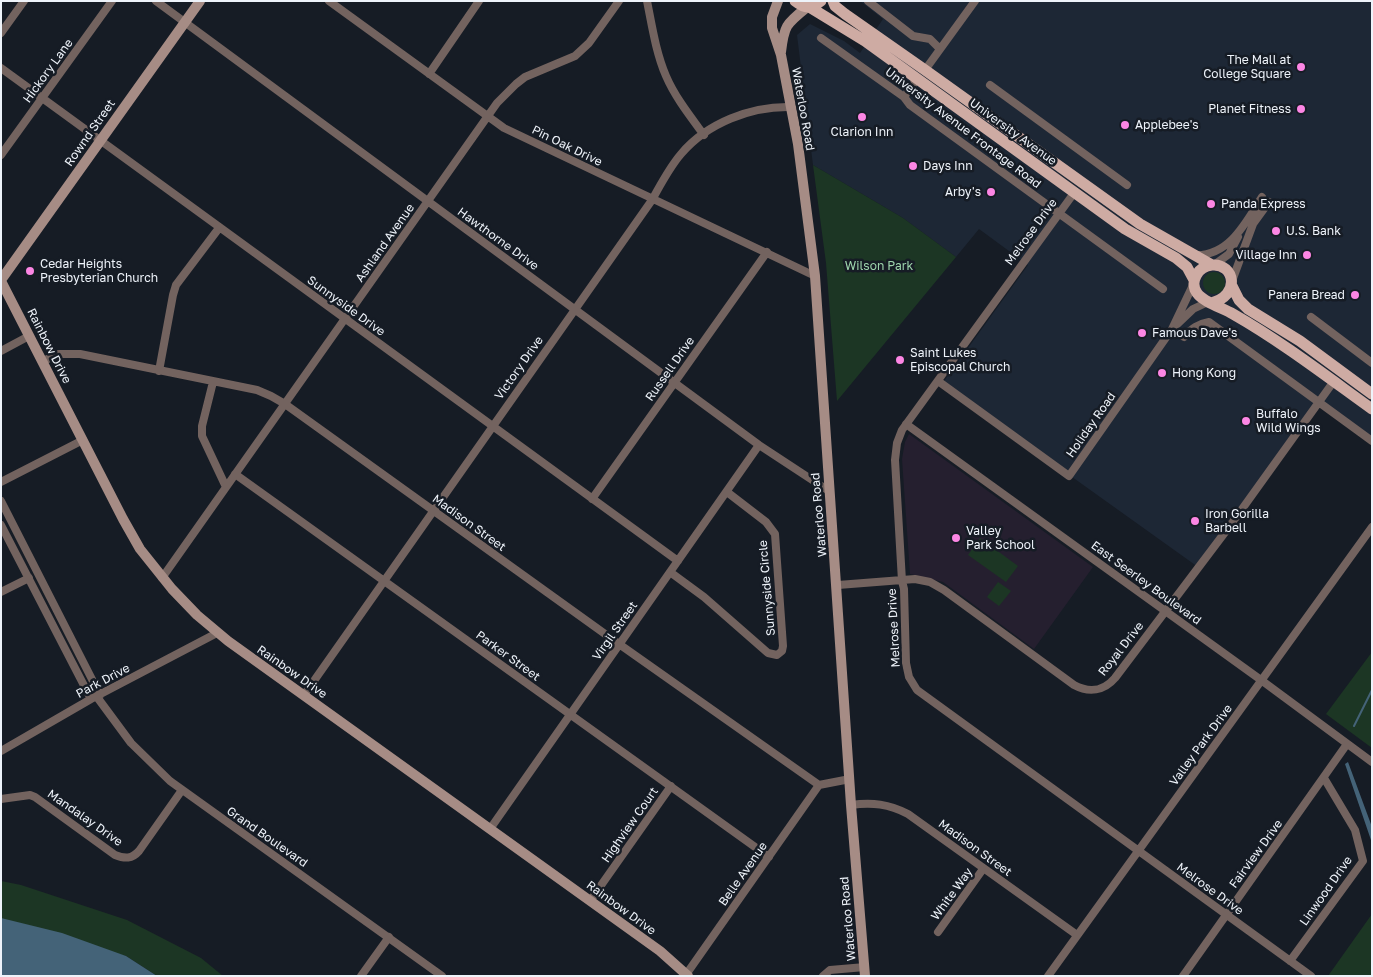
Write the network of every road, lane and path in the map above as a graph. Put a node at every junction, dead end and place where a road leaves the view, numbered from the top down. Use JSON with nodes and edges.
{"nodes":[{"id":1,"x":24,"y":1,"type":"edge"},
{"id":2,"x":112,"y":1,"type":"edge"},
{"id":3,"x":156,"y":1,"type":"edge"},
{"id":4,"x":200,"y":1,"type":"edge"},
{"id":5,"x":329,"y":1,"type":"edge"},
{"id":6,"x":479,"y":1,"type":"edge"},
{"id":7,"x":620,"y":1,"type":"edge"},
{"id":8,"x":647,"y":1,"type":"edge"},
{"id":9,"x":778,"y":1,"type":"edge"},
{"id":10,"x":796,"y":1,"type":"edge"},
{"id":11,"x":821,"y":1,"type":"edge"},
{"id":12,"x":833,"y":1,"type":"edge"},
{"id":13,"x":868,"y":1,"type":"edge"},
{"id":14,"x":975,"y":1,"type":"edge"},
{"id":15,"x":809,"y":8,"type":"junction"},
{"id":16,"x":185,"y":22,"type":"junction"},
{"id":17,"x":1,"y":33,"type":"edge"},
{"id":18,"x":822,"y":38,"type":"dead end"},
{"id":19,"x":940,"y":49,"type":"junction"},
{"id":20,"x":781,"y":55,"type":"junction"},
{"id":21,"x":1,"y":68,"type":"edge"},
{"id":22,"x":429,"y":74,"type":"junction"},
{"id":23,"x":921,"y":74,"type":"junction"},
{"id":24,"x":990,"y":85,"type":"dead end"},
{"id":25,"x":43,"y":97,"type":"junction"},
{"id":26,"x":904,"y":97,"type":"junction"},
{"id":27,"x":791,"y":107,"type":"junction"},
{"id":28,"x":487,"y":117,"type":"junction"},
{"id":29,"x":704,"y":135,"type":"junction"},
{"id":30,"x":101,"y":141,"type":"junction"},
{"id":31,"x":1,"y":155,"type":"edge"},
{"id":32,"x":1127,"y":184,"type":"dead end"},
{"id":33,"x":1074,"y":193,"type":"junction"},
{"id":34,"x":652,"y":200,"type":"junction"},
{"id":35,"x":428,"y":201,"type":"junction"},
{"id":36,"x":1059,"y":213,"type":"junction"},
{"id":37,"x":1126,"y":214,"type":"junction"},
{"id":38,"x":218,"y":228,"type":"junction"},
{"id":39,"x":1242,"y":228,"type":"junction"},
{"id":40,"x":766,"y":252,"type":"junction"},
{"id":41,"x":1197,"y":255,"type":"junction"},
{"id":42,"x":1213,"y":265,"type":"junction"},
{"id":43,"x":816,"y":276,"type":"junction"},
{"id":44,"x":1,"y":281,"type":"edge"},
{"id":45,"x":1194,"y":283,"type":"junction"},
{"id":46,"x":1232,"y":283,"type":"junction"},
{"id":47,"x":1164,"y":288,"type":"dead end"},
{"id":48,"x":1210,"y":302,"type":"junction"},
{"id":49,"x":574,"y":309,"type":"junction"},
{"id":50,"x":1310,"y":317,"type":"dead end"},
{"id":51,"x":344,"y":320,"type":"junction"},
{"id":52,"x":1172,"y":329,"type":"junction"},
{"id":53,"x":29,"y":336,"type":"junction"},
{"id":54,"x":1,"y":350,"type":"edge"},
{"id":55,"x":43,"y":362,"type":"junction"},
{"id":56,"x":1372,"y":363,"type":"edge"},
{"id":57,"x":159,"y":371,"type":"junction"},
{"id":58,"x":938,"y":381,"type":"junction"},
{"id":59,"x":1334,"y":381,"type":"junction"},
{"id":60,"x":213,"y":382,"type":"junction"},
{"id":61,"x":674,"y":383,"type":"junction"},
{"id":62,"x":1372,"y":394,"type":"edge"},
{"id":63,"x":1372,"y":398,"type":"edge"},
{"id":64,"x":1318,"y":402,"type":"junction"},
{"id":65,"x":285,"y":404,"type":"junction"},
{"id":66,"x":1372,"y":409,"type":"edge"},
{"id":67,"x":906,"y":424,"type":"junction"},
{"id":68,"x":492,"y":426,"type":"junction"},
{"id":69,"x":83,"y":440,"type":"junction"},
{"id":70,"x":1372,"y":441,"type":"edge"},
{"id":71,"x":759,"y":446,"type":"junction"},
{"id":72,"x":235,"y":474,"type":"junction"},
{"id":73,"x":1,"y":482,"type":"edge"},
{"id":74,"x":226,"y":487,"type":"junction"},
{"id":75,"x":829,"y":491,"type":"junction"},
{"id":76,"x":727,"y":492,"type":"junction"},
{"id":77,"x":592,"y":499,"type":"junction"},
{"id":78,"x":1,"y":501,"type":"edge"},
{"id":79,"x":433,"y":511,"type":"junction"},
{"id":80,"x":1,"y":524,"type":"edge"},
{"id":81,"x":1372,"y":527,"type":"edge"},
{"id":82,"x":678,"y":561,"type":"junction"},
{"id":83,"x":670,"y":572,"type":"junction"},
{"id":84,"x":29,"y":578,"type":"junction"},
{"id":85,"x":162,"y":578,"type":"junction"},
{"id":86,"x":384,"y":581,"type":"junction"},
{"id":87,"x":902,"y":581,"type":"junction"},
{"id":88,"x":838,"y":585,"type":"junction"},
{"id":89,"x":1,"y":592,"type":"edge"},
{"id":90,"x":1165,"y":611,"type":"junction"},
{"id":91,"x":217,"y":633,"type":"junction"},
{"id":92,"x":619,"y":644,"type":"junction"},
{"id":93,"x":1261,"y":680,"type":"junction"},
{"id":94,"x":304,"y":695,"type":"junction"},
{"id":95,"x":96,"y":697,"type":"junction"},
{"id":96,"x":570,"y":714,"type":"junction"},
{"id":97,"x":1347,"y":744,"type":"junction"},
{"id":98,"x":1,"y":751,"type":"edge"},
{"id":99,"x":1372,"y":762,"type":"edge"},
{"id":100,"x":1324,"y":778,"type":"junction"},
{"id":101,"x":850,"y":780,"type":"junction"},
{"id":102,"x":819,"y":785,"type":"junction"},
{"id":103,"x":671,"y":786,"type":"junction"},
{"id":104,"x":182,"y":790,"type":"junction"},
{"id":105,"x":1,"y":799,"type":"edge"},
{"id":106,"x":851,"y":804,"type":"junction"},
{"id":107,"x":490,"y":829,"type":"junction"},
{"id":108,"x":1138,"y":851,"type":"junction"},
{"id":109,"x":769,"y":857,"type":"junction"},
{"id":110,"x":984,"y":869,"type":"junction"},
{"id":111,"x":590,"y":901,"type":"junction"},
{"id":112,"x":1226,"y":915,"type":"junction"},
{"id":113,"x":938,"y":932,"type":"dead end"},
{"id":114,"x":1077,"y":935,"type":"junction"},
{"id":115,"x":389,"y":937,"type":"junction"},
{"id":116,"x":1290,"y":961,"type":"junction"},
{"id":117,"x":865,"y":971,"type":"edge"},
{"id":118,"x":686,"y":975,"type":"edge"},
{"id":119,"x":361,"y":976,"type":"edge"},
{"id":120,"x":442,"y":976,"type":"edge"},
{"id":121,"x":823,"y":976,"type":"edge"},
{"id":122,"x":1048,"y":976,"type":"edge"},
{"id":123,"x":1183,"y":976,"type":"edge"},
{"id":124,"x":1311,"y":976,"type":"edge"}],
"edges":[{"from":1,"to":17,"type":"street"},
{"from":2,"to":25,"type":"street","name":"Hickory Lane"},
{"from":3,"to":16,"type":"street","name":"Hawthorne Drive"},
{"from":4,"to":16,"type":"main road","name":"Rownd Street"},
{"from":5,"to":22,"type":"street","name":"Pin Oak Drive"},
{"from":6,"to":22,"type":"street"},
{"from":7,"to":28,"type":"street","name":"Ashland Avenue"},
{"from":8,"to":29,"type":"street"},
{"from":9,"to":20,"type":"main road","name":"Waterloo Road"},
{"from":10,"to":15,"type":"main road","name":"University Avenue"},
{"from":11,"to":15,"type":"main road"},
{"from":12,"to":23,"type":"main road","name":"University Avenue"},
{"from":13,"to":19,"type":"street"},
{"from":14,"to":19,"type":"street"},
{"from":15,"to":20,"type":"main road","name":"Waterloo Road"},
{"from":15,"to":23,"type":"main road","name":"University Avenue"},
{"from":16,"to":30,"type":"main road","name":"Rownd Street"},
{"from":16,"to":35,"type":"street","name":"Hawthorne Drive"},
{"from":18,"to":26,"type":"street","name":"University Avenue Frontage Road"},
{"from":19,"to":23,"type":"street"},
{"from":20,"to":27,"type":"main road","name":"Waterloo Road"},
{"from":21,"to":25,"type":"street","name":"Sunnyside Drive"},
{"from":22,"to":28,"type":"street","name":"Pin Oak Drive"},
{"from":23,"to":26,"type":"street"},
{"from":23,"to":33,"type":"main road","name":"University Avenue"},
{"from":23,"to":37,"type":"main road","name":"University Avenue"},
{"from":24,"to":32,"type":"street"},
{"from":25,"to":30,"type":"street","name":"Sunnyside Drive"},
{"from":25,"to":31,"type":"street","name":"Hickory Lane"},
{"from":26,"to":36,"type":"street","name":"University Avenue Frontage Road"},
{"from":27,"to":29,"type":"street","name":"Victory Drive"},
{"from":27,"to":43,"type":"main road","name":"Waterloo Road"},
{"from":28,"to":34,"type":"street","name":"Pin Oak Drive"},
{"from":28,"to":35,"type":"street","name":"Ashland Avenue"},
{"from":29,"to":34,"type":"street","name":"Victory Drive"},
{"from":30,"to":38,"type":"street","name":"Sunnyside Drive"},
{"from":30,"to":44,"type":"main road","name":"Rownd Street"},
{"from":33,"to":36,"type":"street","name":"Melrose Drive"},
{"from":33,"to":37,"type":"main road"},
{"from":33,"to":45,"type":"main road","name":"University Avenue"},
{"from":34,"to":40,"type":"street","name":"Pin Oak Drive"},
{"from":34,"to":49,"type":"street","name":"Victory Drive"},
{"from":35,"to":49,"type":"street","name":"Hawthorne Drive"},
{"from":35,"to":51,"type":"street","name":"Ashland Avenue"},
{"from":36,"to":47,"type":"street","name":"University Avenue Frontage Road"},
{"from":36,"to":58,"type":"street","name":"Melrose Drive"},
{"from":37,"to":41,"type":"main road","name":"University Avenue"},
{"from":38,"to":51,"type":"street","name":"Sunnyside Drive"},
{"from":38,"to":57,"type":"street"},
{"from":39,"to":41,"type":"street"},
{"from":39,"to":42,"type":"street"},
{"from":39,"to":46,"type":"street"},
{"from":40,"to":43,"type":"street","name":"Pin Oak Drive"},
{"from":40,"to":61,"type":"street","name":"Russell Drive"},
{"from":41,"to":42,"type":"main road","name":"University Avenue"},
{"from":42,"to":45,"type":"main road"},
{"from":42,"to":46,"type":"main road"},
{"from":43,"to":75,"type":"main road","name":"Waterloo Road"},
{"from":44,"to":53,"type":"main road","name":"Rainbow Drive"},
{"from":45,"to":48,"type":"main road"},
{"from":45,"to":52,"type":"street","name":"Holiday Road"},
{"from":46,"to":48,"type":"main road"},
{"from":46,"to":62,"type":"main road"},
{"from":48,"to":52,"type":"street","name":"Holiday Road"},
{"from":48,"to":59,"type":"main road"},
{"from":49,"to":61,"type":"street","name":"Hawthorne Drive"},
{"from":49,"to":68,"type":"street","name":"Victory Drive"},
{"from":50,"to":56,"type":"street"},
{"from":51,"to":65,"type":"street","name":"Ashland Avenue"},
{"from":51,"to":68,"type":"street","name":"Sunnyside Drive"},
{"from":52,"to":58,"type":"street","name":"Holiday Road"},
{"from":52,"to":64,"type":"street"},
{"from":53,"to":54,"type":"street"},
{"from":53,"to":55,"type":"main road","name":"Rainbow Drive"},
{"from":55,"to":57,"type":"street","name":"Madison Street"},
{"from":55,"to":69,"type":"main road","name":"Rainbow Drive"},
{"from":57,"to":60,"type":"street","name":"Madison Street"},
{"from":58,"to":67,"type":"street","name":"Melrose Drive"},
{"from":59,"to":63,"type":"main road"},
{"from":59,"to":64,"type":"street","name":"Royal Drive"},
{"from":59,"to":66,"type":"main road"},
{"from":60,"to":65,"type":"street","name":"Madison Street"},
{"from":60,"to":74,"type":"street"},
{"from":61,"to":71,"type":"street","name":"Hawthorne Drive"},
{"from":61,"to":77,"type":"street","name":"Russell Drive"},
{"from":64,"to":70,"type":"street"},
{"from":64,"to":90,"type":"street","name":"Royal Drive"},
{"from":65,"to":72,"type":"street","name":"Ashland Avenue"},
{"from":65,"to":79,"type":"street","name":"Madison Street"},
{"from":67,"to":87,"type":"street","name":"Melrose Drive"},
{"from":67,"to":90,"type":"street","name":"East Seerley Boulevard"},
{"from":68,"to":77,"type":"street","name":"Sunnyside Drive"},
{"from":68,"to":79,"type":"street","name":"Victory Drive"},
{"from":69,"to":73,"type":"street"},
{"from":69,"to":85,"type":"main road","name":"Rainbow Drive"},
{"from":71,"to":75,"type":"street","name":"Hawthorne Drive"},
{"from":71,"to":76,"type":"street","name":"Virgil Street"},
{"from":72,"to":74,"type":"street","name":"Ashland Avenue"},
{"from":72,"to":86,"type":"street","name":"Parker Street"},
{"from":74,"to":85,"type":"street","name":"Ashland Avenue"},
{"from":75,"to":88,"type":"main road","name":"Waterloo Road"},
{"from":76,"to":82,"type":"street","name":"Virgil Street"},
{"from":76,"to":83,"type":"street","name":"Sunnyside Circle"},
{"from":77,"to":82,"type":"street","name":"Sunnyside Drive"},
{"from":78,"to":95,"type":"street","name":"Grand Boulevard"},
{"from":79,"to":86,"type":"street","name":"Victory Drive"},
{"from":79,"to":92,"type":"street","name":"Madison Street"},
{"from":80,"to":84,"type":"street","name":"Grand Boulevard"},
{"from":81,"to":93,"type":"street","name":"Valley Park Drive"},
{"from":82,"to":83,"type":"street","name":"Virgil Street"},
{"from":83,"to":92,"type":"street","name":"Virgil Street"},
{"from":84,"to":89,"type":"street"},
{"from":84,"to":95,"type":"street","name":"Grand Boulevard"},
{"from":85,"to":91,"type":"main road","name":"Rainbow Drive"},
{"from":86,"to":94,"type":"street","name":"Victory Drive"},
{"from":86,"to":96,"type":"street","name":"Parker Street"},
{"from":87,"to":88,"type":"street","name":"Royal Drive"},
{"from":87,"to":90,"type":"street","name":"Royal Drive"},
{"from":87,"to":108,"type":"street","name":"Melrose Drive"},
{"from":88,"to":101,"type":"main road","name":"Waterloo Road"},
{"from":90,"to":93,"type":"street","name":"East Seerley Boulevard"},
{"from":91,"to":94,"type":"main road","name":"Rainbow Drive"},
{"from":91,"to":95,"type":"street","name":"Park Drive"},
{"from":92,"to":96,"type":"street","name":"Virgil Street"},
{"from":92,"to":102,"type":"street","name":"Madison Street"},
{"from":93,"to":97,"type":"street","name":"East Seerley Boulevard"},
{"from":93,"to":108,"type":"street","name":"Valley Park Drive"},
{"from":94,"to":107,"type":"main road","name":"Rainbow Drive"},
{"from":95,"to":98,"type":"street","name":"Park Drive"},
{"from":95,"to":104,"type":"street","name":"Grand Boulevard"},
{"from":96,"to":103,"type":"street","name":"Parker Street"},
{"from":96,"to":107,"type":"street","name":"Virgil Street"},
{"from":97,"to":99,"type":"street","name":"East Seerley Boulevard"},
{"from":97,"to":100,"type":"street","name":"Fairview Drive"},
{"from":100,"to":112,"type":"street","name":"Fairview Drive"},
{"from":100,"to":116,"type":"street","name":"Linwood Drive"},
{"from":101,"to":102,"type":"street"},
{"from":101,"to":106,"type":"main road","name":"Waterloo Road"},
{"from":102,"to":109,"type":"street","name":"Belle Avenue"},
{"from":103,"to":109,"type":"street","name":"Parker Street"},
{"from":103,"to":111,"type":"street","name":"Highview Court"},
{"from":104,"to":105,"type":"street","name":"Mandalay Drive"},
{"from":104,"to":115,"type":"street","name":"Grand Boulevard"},
{"from":106,"to":110,"type":"street","name":"Madison Street"},
{"from":106,"to":117,"type":"main road","name":"Waterloo Road"},
{"from":107,"to":111,"type":"main road","name":"Rainbow Drive"},
{"from":108,"to":112,"type":"street","name":"Melrose Drive"},
{"from":108,"to":114,"type":"street","name":"Valley Park Drive"},
{"from":109,"to":118,"type":"street","name":"Belle Avenue"},
{"from":110,"to":113,"type":"street","name":"White Way"},
{"from":110,"to":114,"type":"street","name":"Madison Street"},
{"from":111,"to":118,"type":"main road","name":"Rainbow Drive"},
{"from":112,"to":116,"type":"street","name":"Melrose Drive"},
{"from":112,"to":123,"type":"street","name":"Fairview Drive"},
{"from":114,"to":122,"type":"street","name":"Valley Park Drive"},
{"from":115,"to":119,"type":"street"},
{"from":115,"to":120,"type":"street","name":"Grand Boulevard"},
{"from":116,"to":124,"type":"street","name":"Melrose Drive"},
{"from":117,"to":121,"type":"street"}]}
